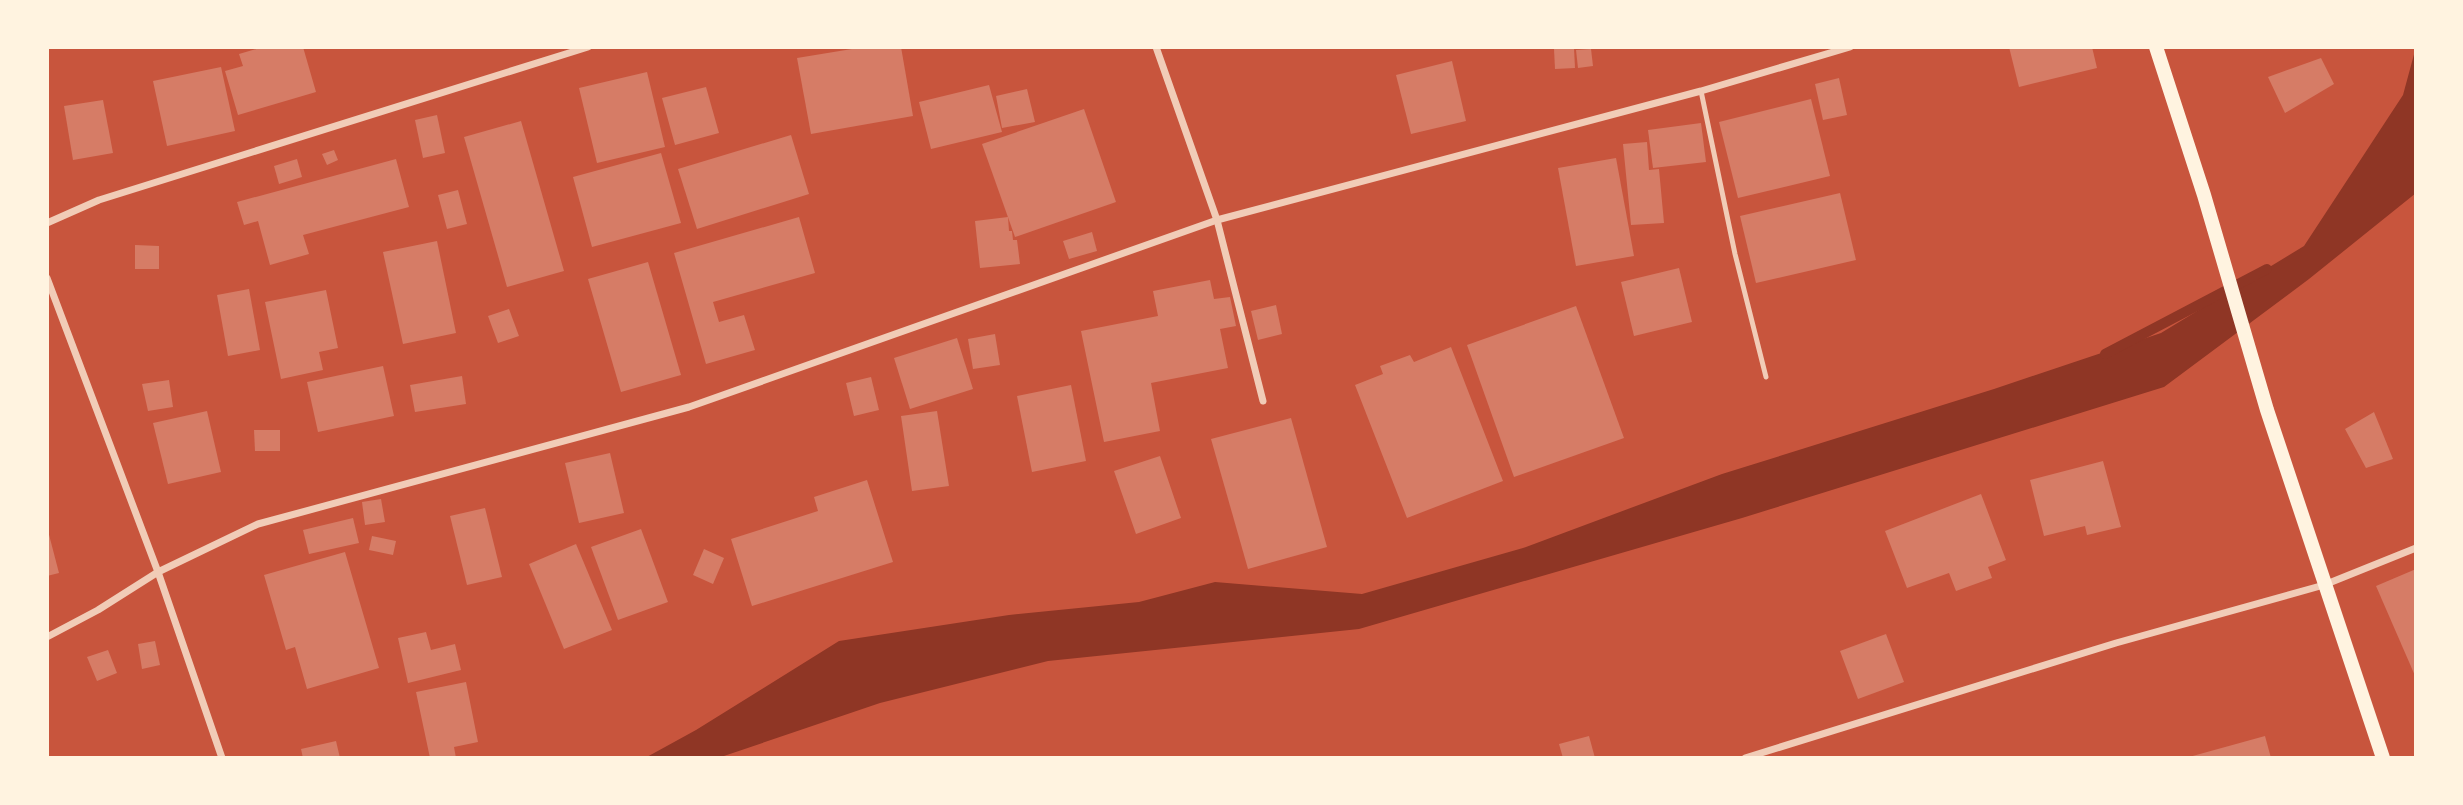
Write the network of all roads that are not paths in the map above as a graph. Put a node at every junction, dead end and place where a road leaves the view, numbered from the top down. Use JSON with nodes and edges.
{"nodes":[{"id":1,"x":588,"y":47,"type":"edge"},
{"id":2,"x":1156,"y":47,"type":"edge"},
{"id":3,"x":1850,"y":47,"type":"edge"},
{"id":4,"x":2156,"y":47,"type":"edge"},
{"id":5,"x":1701,"y":91,"type":"junction"},
{"id":6,"x":1217,"y":220,"type":"junction"},
{"id":7,"x":47,"y":223,"type":"edge"},
{"id":8,"x":47,"y":278,"type":"edge"},
{"id":9,"x":1766,"y":377,"type":"dead end"},
{"id":10,"x":1263,"y":401,"type":"dead end"},
{"id":11,"x":2416,"y":548,"type":"edge"},
{"id":12,"x":158,"y":572,"type":"junction"},
{"id":13,"x":2324,"y":585,"type":"junction"},
{"id":14,"x":47,"y":637,"type":"edge"},
{"id":15,"x":222,"y":758,"type":"edge"},
{"id":16,"x":1745,"y":758,"type":"edge"},
{"id":17,"x":2384,"y":758,"type":"edge"}],
"edges":[{"from":1,"to":7,"type":"street"},
{"from":2,"to":6,"type":"street"},
{"from":3,"to":5,"type":"street"},
{"from":4,"to":13,"type":"main road"},
{"from":5,"to":6,"type":"street"},
{"from":5,"to":9,"type":"lane"},
{"from":6,"to":10,"type":"street"},
{"from":6,"to":12,"type":"street"},
{"from":8,"to":12,"type":"street"},
{"from":11,"to":13,"type":"street"},
{"from":12,"to":14,"type":"street"},
{"from":12,"to":15,"type":"street"},
{"from":13,"to":16,"type":"street"},
{"from":13,"to":17,"type":"main road"}]}
